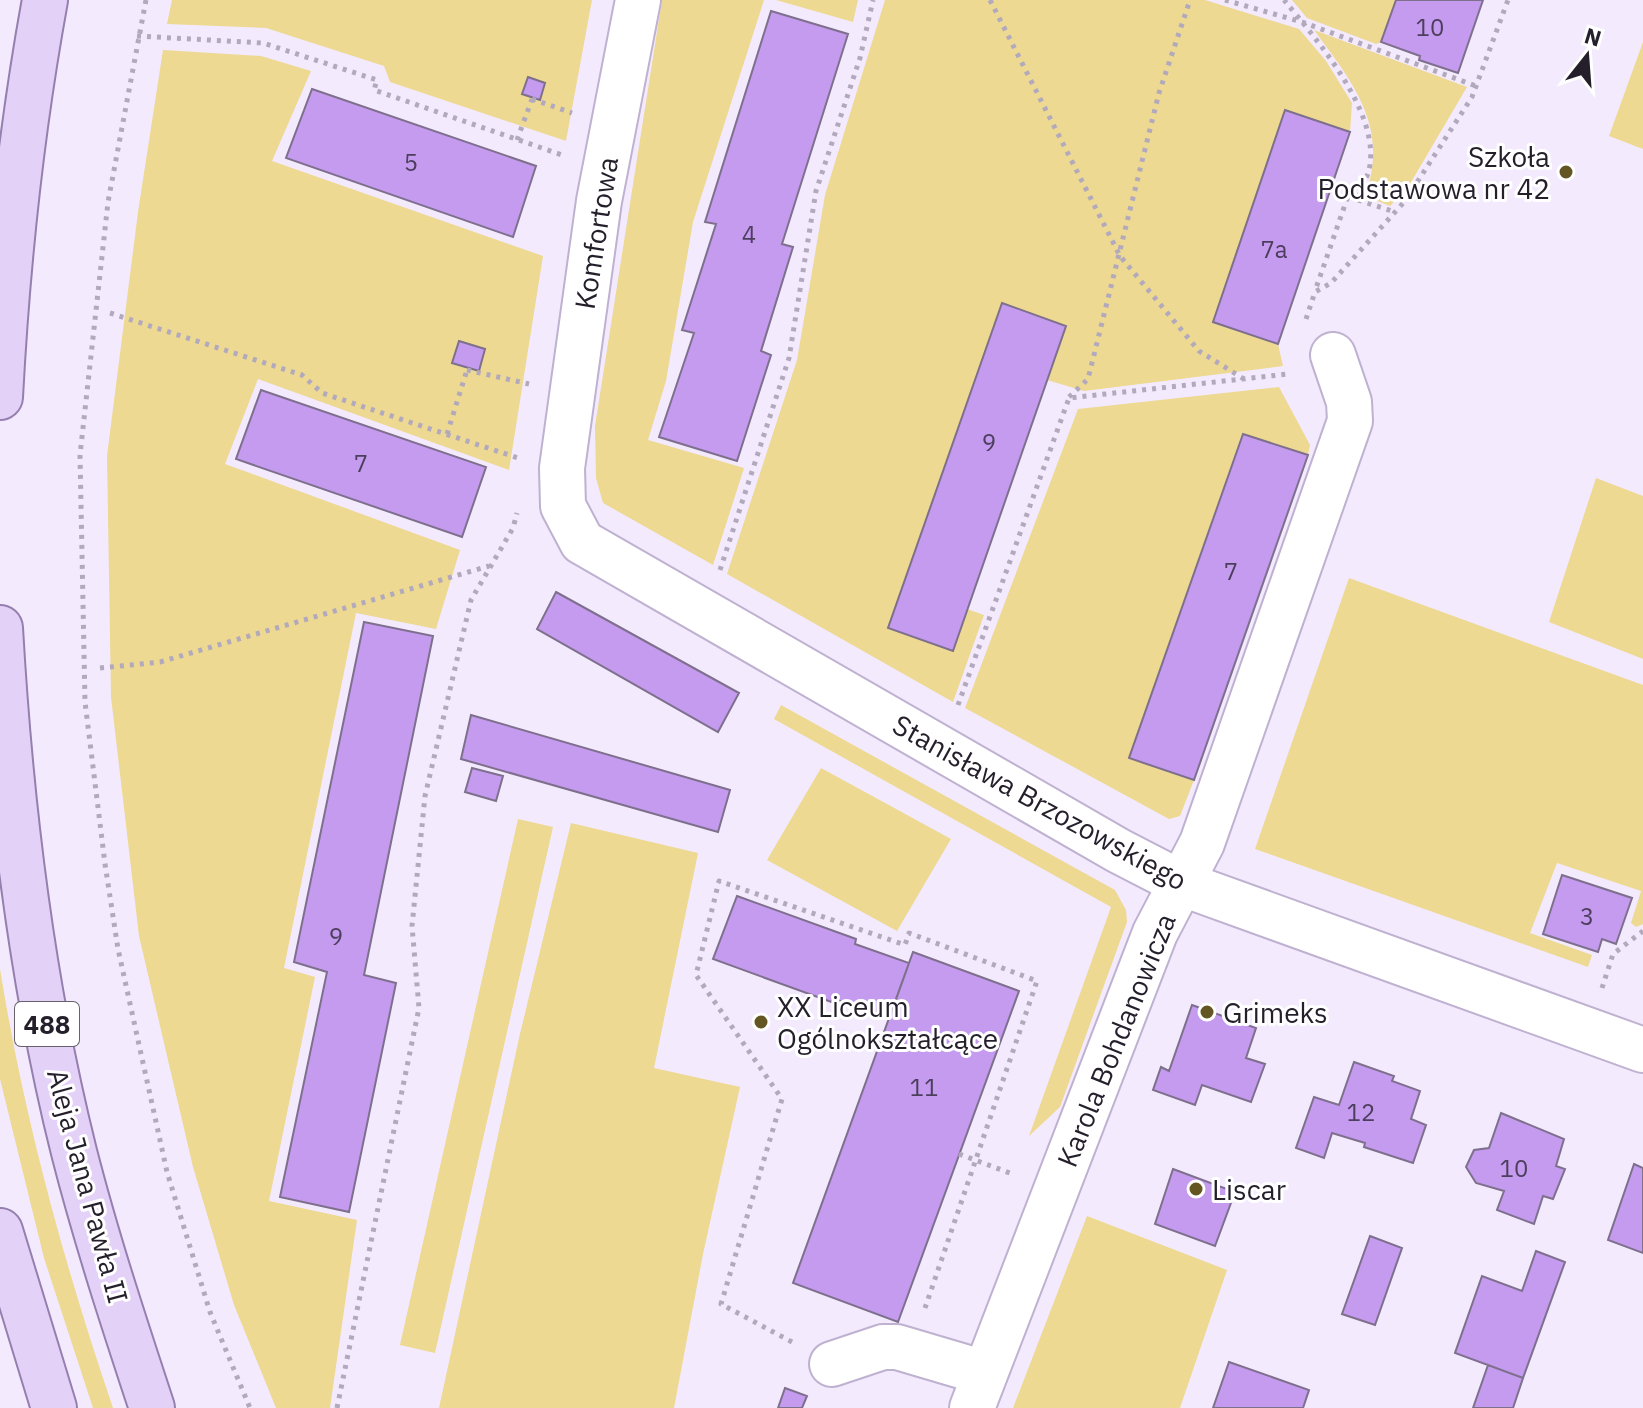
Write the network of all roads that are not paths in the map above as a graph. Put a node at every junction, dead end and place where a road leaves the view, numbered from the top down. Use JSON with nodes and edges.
{"nodes":[{"id":1,"x":45,"y":0,"type":"edge"},
{"id":2,"x":638,"y":0,"type":"edge"},
{"id":3,"x":1333,"y":355,"type":"dead end"},
{"id":4,"x":0,"y":397,"type":"edge"},
{"id":5,"x":545,"y":464,"type":"joint"},
{"id":6,"x":0,"y":628,"type":"edge"},
{"id":7,"x":1183,"y":884,"type":"junction"},
{"id":8,"x":1643,"y":1050,"type":"edge"},
{"id":9,"x":0,"y":1231,"type":"edge"},
{"id":10,"x":832,"y":1364,"type":"road end"},
{"id":11,"x":978,"y":1391,"type":"edge"},
{"id":12,"x":54,"y":1408,"type":"edge"},
{"id":13,"x":152,"y":1408,"type":"edge"}],
"edges":[{"from":1,"to":4,"type":"main road"},
{"from":2,"to":5,"type":"street","name":"Komfortowa"},
{"from":3,"to":7,"type":"street","name":"Karola Bohdanowicza"},
{"from":5,"to":7,"type":"street","name":"Stanisława Brzozowskiego"},
{"from":6,"to":13,"type":"main road","name":"Aleja Jana Pawła II","number":"488"},
{"from":7,"to":8,"type":"street","name":"Stanisława Brzozowskiego"},
{"from":7,"to":11,"type":"street","name":"Karola Bohdanowicza"},
{"from":9,"to":12,"type":"main road"},
{"from":10,"to":11,"type":"street"}]}
